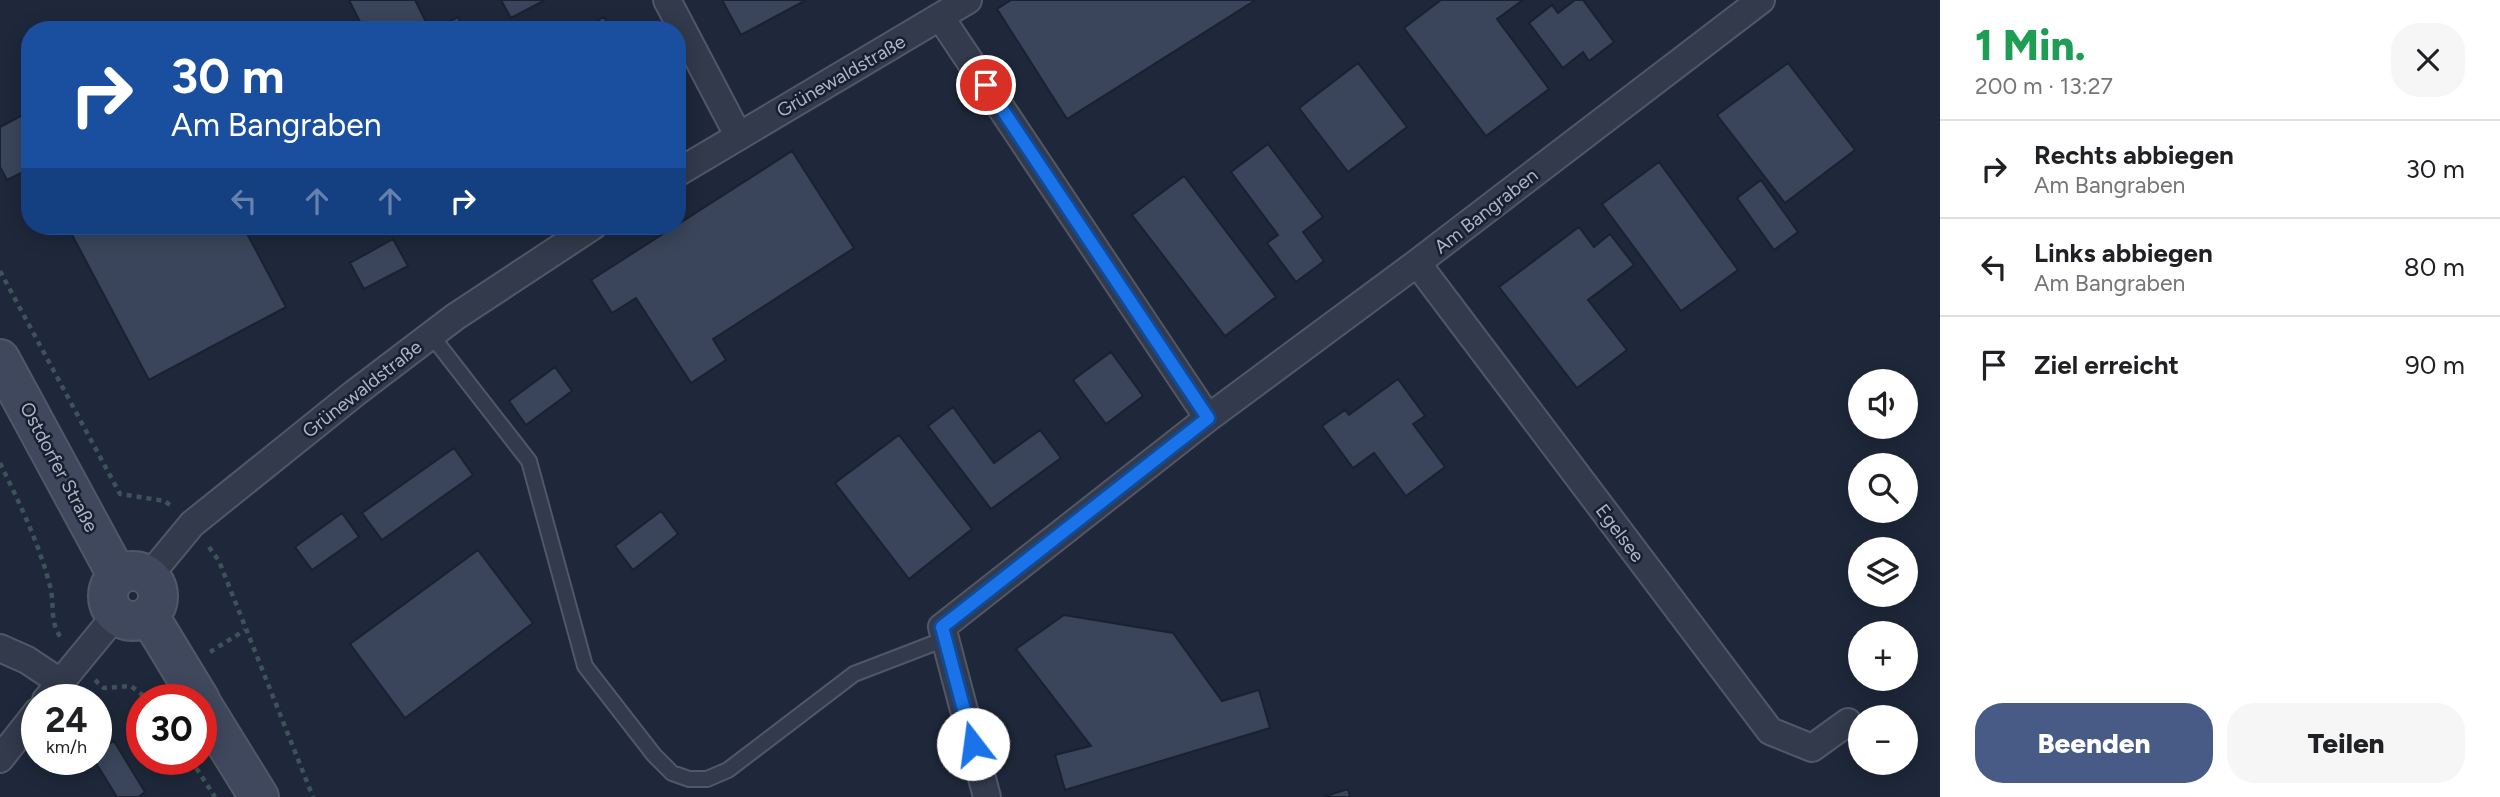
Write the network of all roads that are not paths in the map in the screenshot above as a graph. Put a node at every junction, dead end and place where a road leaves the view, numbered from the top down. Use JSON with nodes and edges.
{"nodes":[{"id":1,"x":667,"y":0,"type":"edge"},
{"id":2,"x":968,"y":0,"type":"edge"},
{"id":3,"x":1761,"y":0,"type":"edge"},
{"id":4,"x":941,"y":18,"type":"junction"},
{"id":5,"x":678,"y":21,"type":"edge"},
{"id":6,"x":686,"y":36,"type":"edge"},
{"id":7,"x":738,"y":135,"type":"junction"},
{"id":8,"x":686,"y":167,"type":"edge"},
{"id":9,"x":580,"y":235,"type":"edge"},
{"id":10,"x":1417,"y":264,"type":"junction"},
{"id":11,"x":431,"y":335,"type":"junction"},
{"id":12,"x":0,"y":359,"type":"edge"},
{"id":13,"x":1208,"y":418,"type":"junction"},
{"id":14,"x":133,"y":575,"type":"junction"},
{"id":15,"x":132,"y":616,"type":"junction"},
{"id":16,"x":945,"y":639,"type":"junction"},
{"id":17,"x":0,"y":648,"type":"edge"},
{"id":18,"x":47,"y":684,"type":"edge"},
{"id":19,"x":58,"y":684,"type":"edge"},
{"id":20,"x":186,"y":684,"type":"edge"},
{"id":21,"x":1848,"y":722,"type":"dead end"},
{"id":22,"x":217,"y":729,"type":"edge"},
{"id":23,"x":21,"y":732,"type":"edge"},
{"id":24,"x":0,"y":759,"type":"edge"},
{"id":25,"x":258,"y":797,"type":"edge"},
{"id":26,"x":986,"y":797,"type":"edge"}],
"edges":[{"from":1,"to":5,"type":"street"},
{"from":2,"to":4,"type":"street","name":"Grünewaldstraße"},
{"from":3,"to":10,"type":"street","name":"Am Bangraben"},
{"from":4,"to":7,"type":"street","name":"Grünewaldstraße"},
{"from":4,"to":13,"type":"street"},
{"from":6,"to":7,"type":"street"},
{"from":7,"to":8,"type":"street","name":"Grünewaldstraße"},
{"from":9,"to":11,"type":"street","name":"Grünewaldstraße"},
{"from":10,"to":13,"type":"street","name":"Am Bangraben"},
{"from":10,"to":21,"type":"street","name":"Egelsee"},
{"from":11,"to":14,"type":"street","name":"Grünewaldstraße"},
{"from":11,"to":16,"type":"lane"},
{"from":12,"to":14,"type":"main road","name":"Ostdorfer Straße"},
{"from":13,"to":16,"type":"street","name":"Am Bangraben"},
{"from":14,"to":15,"type":"main road"},
{"from":15,"to":19,"type":"street"},
{"from":15,"to":20,"type":"main road"},
{"from":16,"to":26,"type":"street"},
{"from":17,"to":18,"type":"street"},
{"from":22,"to":25,"type":"main road"},
{"from":23,"to":24,"type":"street"}]}
